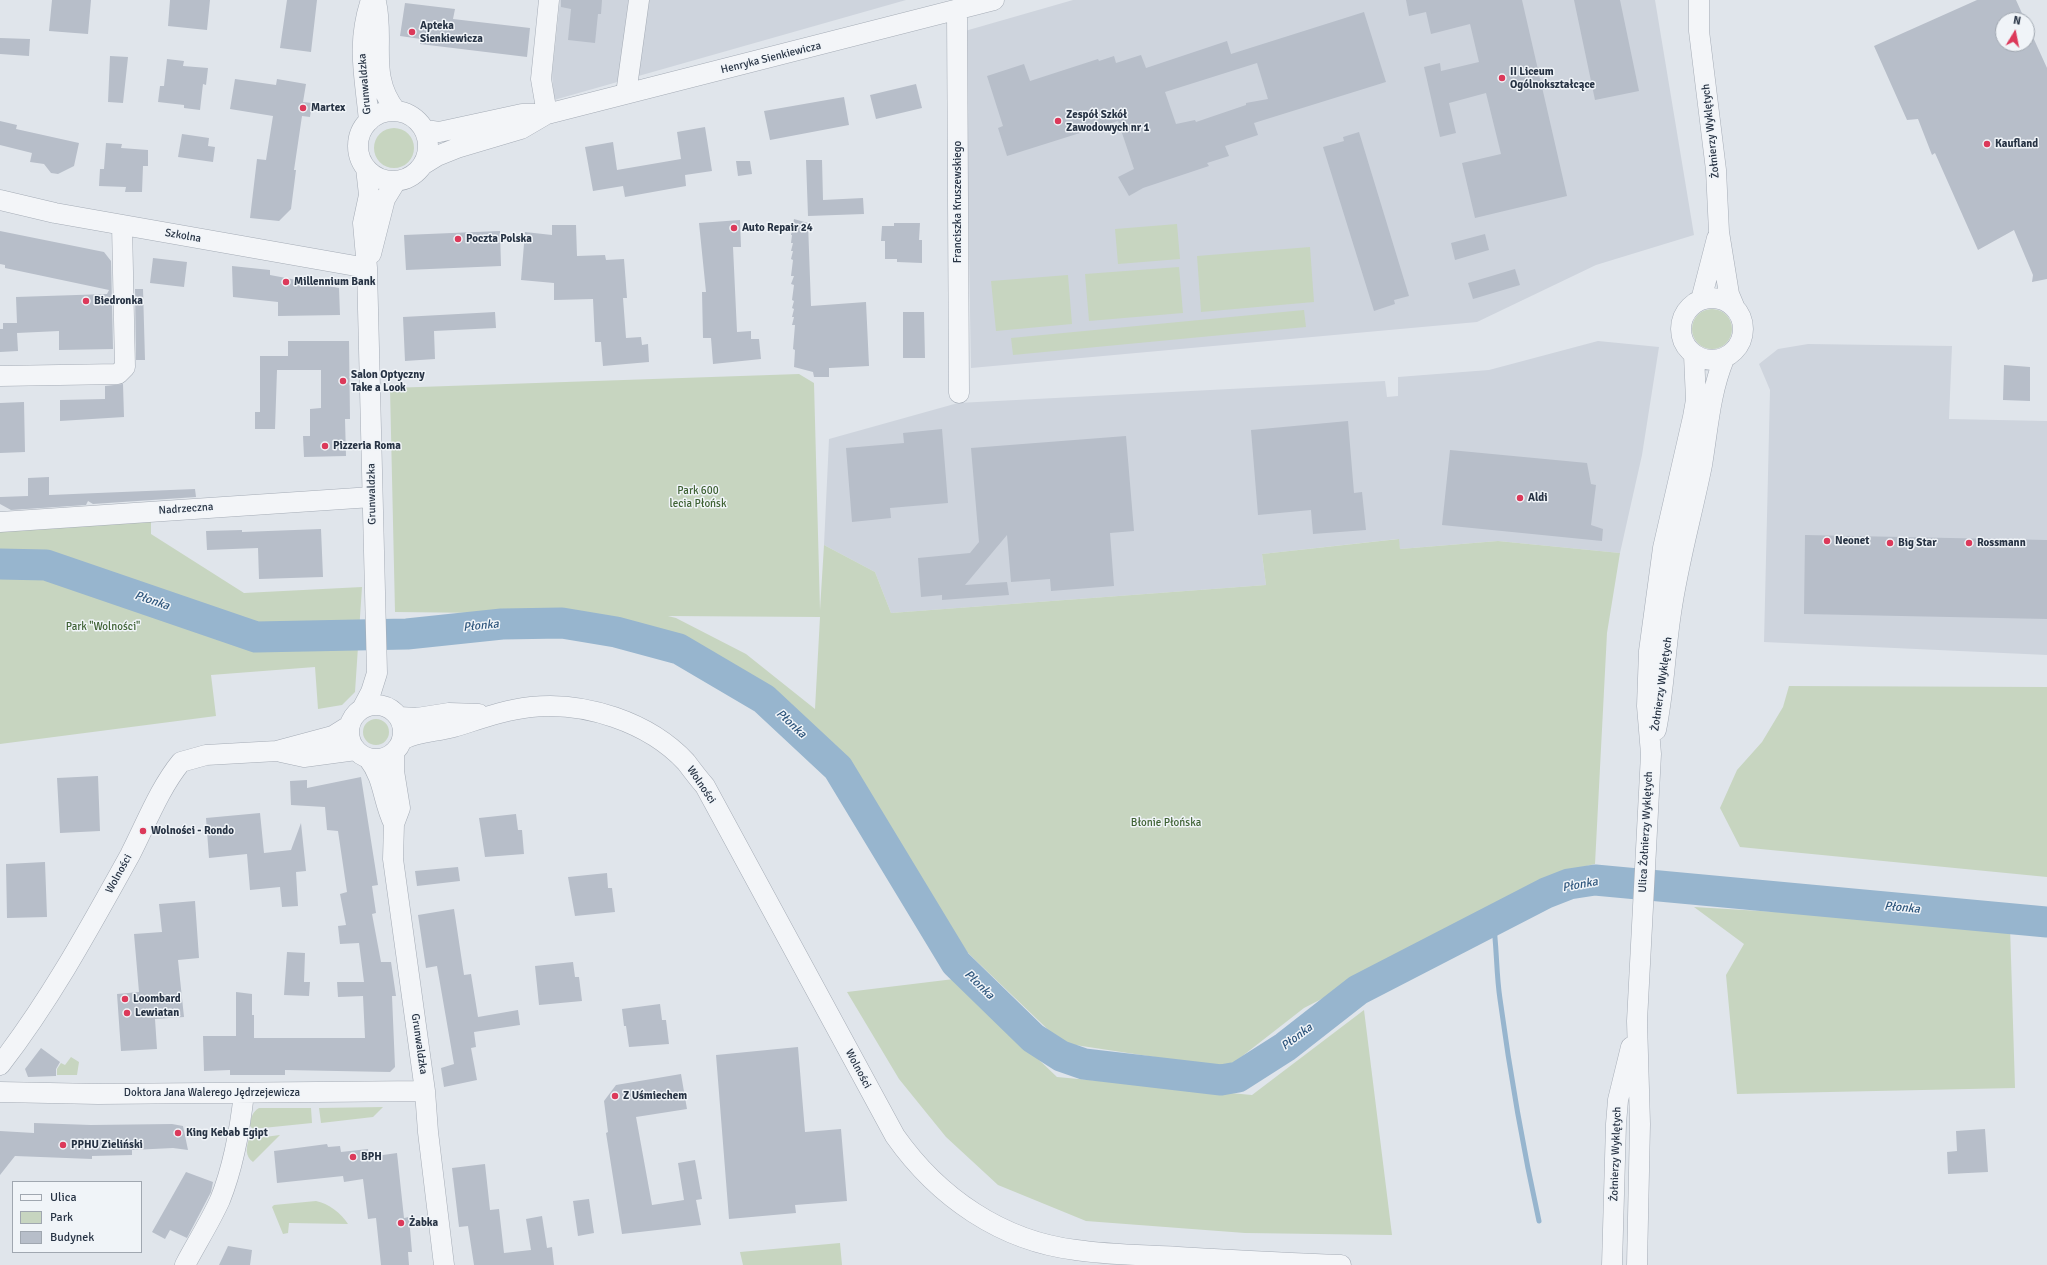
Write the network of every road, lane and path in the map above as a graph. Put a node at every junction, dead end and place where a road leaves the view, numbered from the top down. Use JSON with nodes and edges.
{"nodes":[{"id":1,"x":372,"y":0,"type":"edge"},
{"id":2,"x":375,"y":0,"type":"edge"},
{"id":3,"x":550,"y":0,"type":"edge"},
{"id":4,"x":639,"y":0,"type":"edge"},
{"id":5,"x":994,"y":0,"type":"edge"},
{"id":6,"x":1689,"y":0,"type":"edge"},
{"id":7,"x":1699,"y":0,"type":"edge"},
{"id":8,"x":957,"y":10,"type":"junction"},
{"id":9,"x":1699,"y":31,"type":"junction"},
{"id":10,"x":626,"y":94,"type":"junction"},
{"id":11,"x":396,"y":111,"type":"junction"},
{"id":12,"x":547,"y":114,"type":"junction"},
{"id":13,"x":369,"y":121,"type":"junction"},
{"id":14,"x":425,"y":130,"type":"junction"},
{"id":15,"x":424,"y":164,"type":"junction"},
{"id":16,"x":366,"y":168,"type":"junction"},
{"id":17,"x":396,"y":181,"type":"junction"},
{"id":18,"x":0,"y":200,"type":"edge"},
{"id":19,"x":122,"y":225,"type":"junction"},
{"id":20,"x":1718,"y":232,"type":"junction"},
{"id":21,"x":367,"y":268,"type":"junction"},
{"id":22,"x":1701,"y":300,"type":"junction"},
{"id":23,"x":1734,"y":306,"type":"junction"},
{"id":24,"x":1694,"y":354,"type":"junction"},
{"id":25,"x":1724,"y":359,"type":"junction"},
{"id":26,"x":0,"y":376,"type":"edge"},
{"id":27,"x":959,"y":393,"type":"dead end"},
{"id":28,"x":372,"y":497,"type":"junction"},
{"id":29,"x":0,"y":522,"type":"edge"},
{"id":30,"x":376,"y":673,"type":"junction"},
{"id":31,"x":362,"y":709,"type":"junction"},
{"id":32,"x":395,"y":713,"type":"junction"},
{"id":33,"x":491,"y":714,"type":"junction"},
{"id":34,"x":350,"y":726,"type":"junction"},
{"id":35,"x":398,"y":746,"type":"junction"},
{"id":36,"x":277,"y":751,"type":"junction"},
{"id":37,"x":362,"y":754,"type":"junction"},
{"id":38,"x":1651,"y":754,"type":"junction"},
{"id":39,"x":394,"y":824,"type":"junction"},
{"id":40,"x":1642,"y":910,"type":"joint"},
{"id":41,"x":1637,"y":1021,"type":"junction"},
{"id":42,"x":0,"y":1064,"type":"edge"},
{"id":43,"x":425,"y":1091,"type":"junction"},
{"id":44,"x":0,"y":1092,"type":"edge"},
{"id":45,"x":244,"y":1093,"type":"junction"},
{"id":46,"x":185,"y":1265,"type":"edge"},
{"id":47,"x":444,"y":1265,"type":"edge"},
{"id":48,"x":1341,"y":1265,"type":"edge"},
{"id":49,"x":1612,"y":1265,"type":"edge"},
{"id":50,"x":1638,"y":1265,"type":"edge"}],
"edges":[{"from":1,"to":13,"type":"street","name":"Grunwaldzka"},
{"from":2,"to":11,"type":"street","name":"Grunwaldzka"},
{"from":3,"to":12,"type":"street"},
{"from":4,"to":10,"type":"street"},
{"from":5,"to":8,"type":"street","name":"Henryka Sienkiewicza"},
{"from":6,"to":9,"type":"street","name":"Żołnierzy Wyklętych"},
{"from":7,"to":9,"type":"street","name":"Żołnierzy Wyklętych"},
{"from":8,"to":10,"type":"street","name":"Henryka Sienkiewicza"},
{"from":8,"to":27,"type":"street","name":"Franciszka Kruszewskiego"},
{"from":9,"to":20,"type":"street","name":"Żołnierzy Wyklętych"},
{"from":10,"to":12,"type":"street","name":"Henryka Sienkiewicza"},
{"from":11,"to":13,"type":"street"},
{"from":11,"to":14,"type":"street"},
{"from":12,"to":14,"type":"street","name":"Henryka Sienkiewicza"},
{"from":12,"to":15,"type":"street","name":"Henryka Sienkiewicza"},
{"from":13,"to":16,"type":"street"},
{"from":14,"to":15,"type":"street"},
{"from":15,"to":17,"type":"street"},
{"from":16,"to":17,"type":"street"},
{"from":16,"to":21,"type":"street","name":"Grunwaldzka"},
{"from":17,"to":21,"type":"street","name":"Grunwaldzka"},
{"from":18,"to":19,"type":"street","name":"Szkolna"},
{"from":19,"to":21,"type":"street","name":"Szkolna"},
{"from":19,"to":26,"type":"street"},
{"from":20,"to":22,"type":"street","name":"Żołnierzy Wyklętych"},
{"from":20,"to":23,"type":"street","name":"Żołnierzy Wyklętych"},
{"from":21,"to":28,"type":"street","name":"Grunwaldzka"},
{"from":22,"to":23,"type":"street"},
{"from":22,"to":24,"type":"street"},
{"from":23,"to":25,"type":"street"},
{"from":24,"to":25,"type":"street"},
{"from":24,"to":38,"type":"street","name":"Żołnierzy Wyklętych"},
{"from":25,"to":38,"type":"street","name":"Żołnierzy Wyklętych"},
{"from":28,"to":29,"type":"street","name":"Nadrzeczna"},
{"from":28,"to":30,"type":"street","name":"Grunwaldzka"},
{"from":30,"to":31,"type":"street","name":"Grunwaldzka"},
{"from":30,"to":32,"type":"street","name":"Grunwaldzka"},
{"from":31,"to":32,"type":"street"},
{"from":31,"to":34,"type":"street"},
{"from":32,"to":33,"type":"street","name":"Wolności"},
{"from":32,"to":35,"type":"street"},
{"from":33,"to":35,"type":"street","name":"Wolności"},
{"from":33,"to":48,"type":"street","name":"Wolności"},
{"from":34,"to":36,"type":"street","name":"Wolności"},
{"from":34,"to":37,"type":"street"},
{"from":35,"to":37,"type":"street"},
{"from":35,"to":39,"type":"street","name":"Grunwaldzka"},
{"from":36,"to":37,"type":"street","name":"Wolności"},
{"from":36,"to":42,"type":"street","name":"Wolności"},
{"from":37,"to":39,"type":"street","name":"Grunwaldzka"},
{"from":38,"to":40,"type":"street","name":"Ulica Żołnierzy Wyklętych"},
{"from":39,"to":43,"type":"street","name":"Grunwaldzka"},
{"from":40,"to":41,"type":"street","name":"Żołnierzy Wyklętych"},
{"from":41,"to":49,"type":"street","name":"Żołnierzy Wyklętych"},
{"from":41,"to":50,"type":"street","name":"Żołnierzy Wyklętych"},
{"from":43,"to":45,"type":"street","name":"Doktora Jana Walerego Jędrzejewicza"},
{"from":43,"to":47,"type":"street","name":"Grunwaldzka"},
{"from":44,"to":45,"type":"street","name":"Doktora Jana Walerego Jędrzejewicza"},
{"from":45,"to":46,"type":"street"}]}
